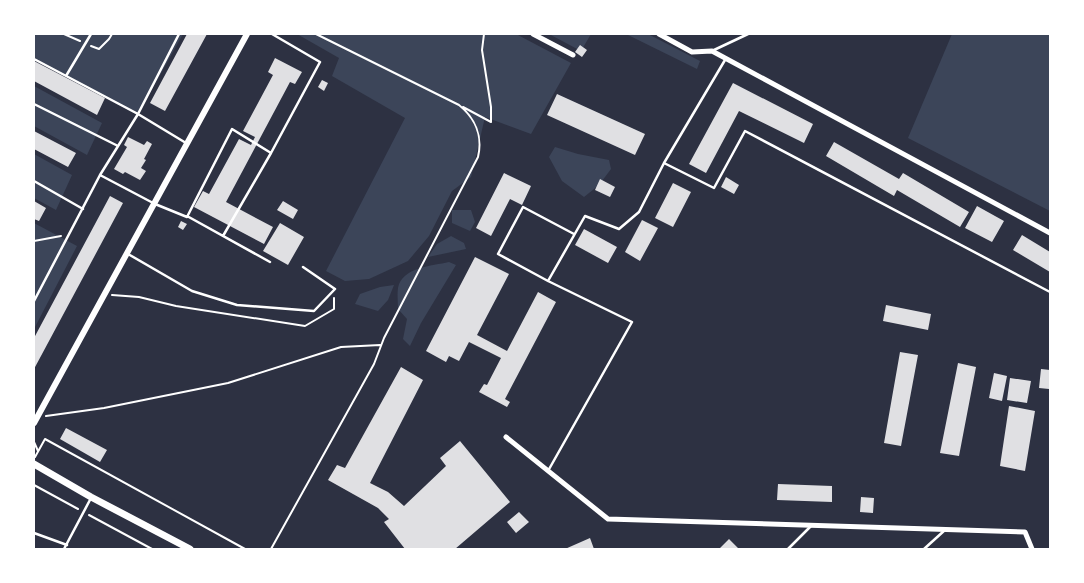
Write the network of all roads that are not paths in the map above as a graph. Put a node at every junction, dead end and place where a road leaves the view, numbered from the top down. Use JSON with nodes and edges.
{"nodes":[{"id":1,"x":91,"y":34,"type":"edge"},
{"id":2,"x":179,"y":34,"type":"edge"},
{"id":3,"x":247,"y":34,"type":"edge"},
{"id":4,"x":272,"y":34,"type":"edge"},
{"id":5,"x":533,"y":34,"type":"edge"},
{"id":6,"x":659,"y":34,"type":"edge"},
{"id":7,"x":748,"y":34,"type":"edge"},
{"id":8,"x":712,"y":51,"type":"junction"},
{"id":9,"x":573,"y":55,"type":"dead end"},
{"id":10,"x":726,"y":58,"type":"junction"},
{"id":11,"x":34,"y":59,"type":"edge"},
{"id":12,"x":66,"y":76,"type":"junction"},
{"id":13,"x":34,"y":104,"type":"edge"},
{"id":14,"x":138,"y":114,"type":"junction"},
{"id":15,"x":188,"y":144,"type":"junction"},
{"id":16,"x":118,"y":146,"type":"junction"},
{"id":17,"x":271,"y":153,"type":"junction"},
{"id":18,"x":664,"y":163,"type":"junction"},
{"id":19,"x":100,"y":175,"type":"junction"},
{"id":20,"x":34,"y":182,"type":"edge"},
{"id":21,"x":155,"y":204,"type":"junction"},
{"id":22,"x":83,"y":209,"type":"junction"},
{"id":23,"x":187,"y":216,"type":"junction"},
{"id":24,"x":1050,"y":232,"type":"edge"},
{"id":25,"x":574,"y":234,"type":"junction"},
{"id":26,"x":223,"y":236,"type":"junction"},
{"id":27,"x":127,"y":254,"type":"junction"},
{"id":28,"x":270,"y":262,"type":"dead end"},
{"id":29,"x":303,"y":267,"type":"dead end"},
{"id":30,"x":548,"y":281,"type":"junction"},
{"id":31,"x":1050,"y":292,"type":"edge"},
{"id":32,"x":34,"y":301,"type":"edge"},
{"id":33,"x":35,"y":420,"type":"edge"},
{"id":34,"x":506,"y":437,"type":"dead end"},
{"id":35,"x":34,"y":464,"type":"edge"},
{"id":36,"x":548,"y":471,"type":"junction"},
{"id":37,"x":91,"y":497,"type":"junction"},
{"id":38,"x":812,"y":525,"type":"junction"},
{"id":39,"x":946,"y":529,"type":"junction"},
{"id":40,"x":34,"y":533,"type":"edge"},
{"id":41,"x":67,"y":544,"type":"junction"},
{"id":42,"x":64,"y":549,"type":"edge"},
{"id":43,"x":190,"y":549,"type":"edge"},
{"id":44,"x":788,"y":549,"type":"edge"},
{"id":45,"x":924,"y":549,"type":"edge"},
{"id":46,"x":1032,"y":549,"type":"edge"}],
"edges":[{"from":1,"to":12,"type":"lane"},
{"from":2,"to":14,"type":"lane"},
{"from":3,"to":15,"type":"street"},
{"from":4,"to":17,"type":"lane"},
{"from":5,"to":9,"type":"street"},
{"from":6,"to":8,"type":"street"},
{"from":7,"to":8,"type":"lane"},
{"from":8,"to":10,"type":"street"},
{"from":10,"to":18,"type":"lane"},
{"from":10,"to":24,"type":"street"},
{"from":11,"to":12,"type":"lane"},
{"from":12,"to":14,"type":"lane"},
{"from":13,"to":16,"type":"lane"},
{"from":14,"to":15,"type":"lane"},
{"from":14,"to":16,"type":"lane"},
{"from":15,"to":21,"type":"street"},
{"from":16,"to":19,"type":"lane"},
{"from":17,"to":23,"type":"lane"},
{"from":17,"to":26,"type":"lane"},
{"from":18,"to":25,"type":"lane"},
{"from":18,"to":31,"type":"lane"},
{"from":19,"to":21,"type":"lane"},
{"from":19,"to":22,"type":"lane"},
{"from":20,"to":22,"type":"lane"},
{"from":21,"to":23,"type":"lane"},
{"from":21,"to":27,"type":"street"},
{"from":22,"to":32,"type":"lane"},
{"from":23,"to":26,"type":"lane"},
{"from":25,"to":30,"type":"lane"},
{"from":25,"to":30,"type":"lane"},
{"from":26,"to":28,"type":"lane"},
{"from":27,"to":29,"type":"lane"},
{"from":27,"to":33,"type":"street"},
{"from":30,"to":36,"type":"lane"},
{"from":34,"to":36,"type":"street"},
{"from":35,"to":37,"type":"main road"},
{"from":36,"to":38,"type":"street"},
{"from":37,"to":41,"type":"lane"},
{"from":37,"to":43,"type":"main road"},
{"from":38,"to":39,"type":"street"},
{"from":38,"to":44,"type":"lane"},
{"from":39,"to":45,"type":"lane"},
{"from":39,"to":46,"type":"street"},
{"from":40,"to":41,"type":"lane"},
{"from":41,"to":42,"type":"lane"}]}
